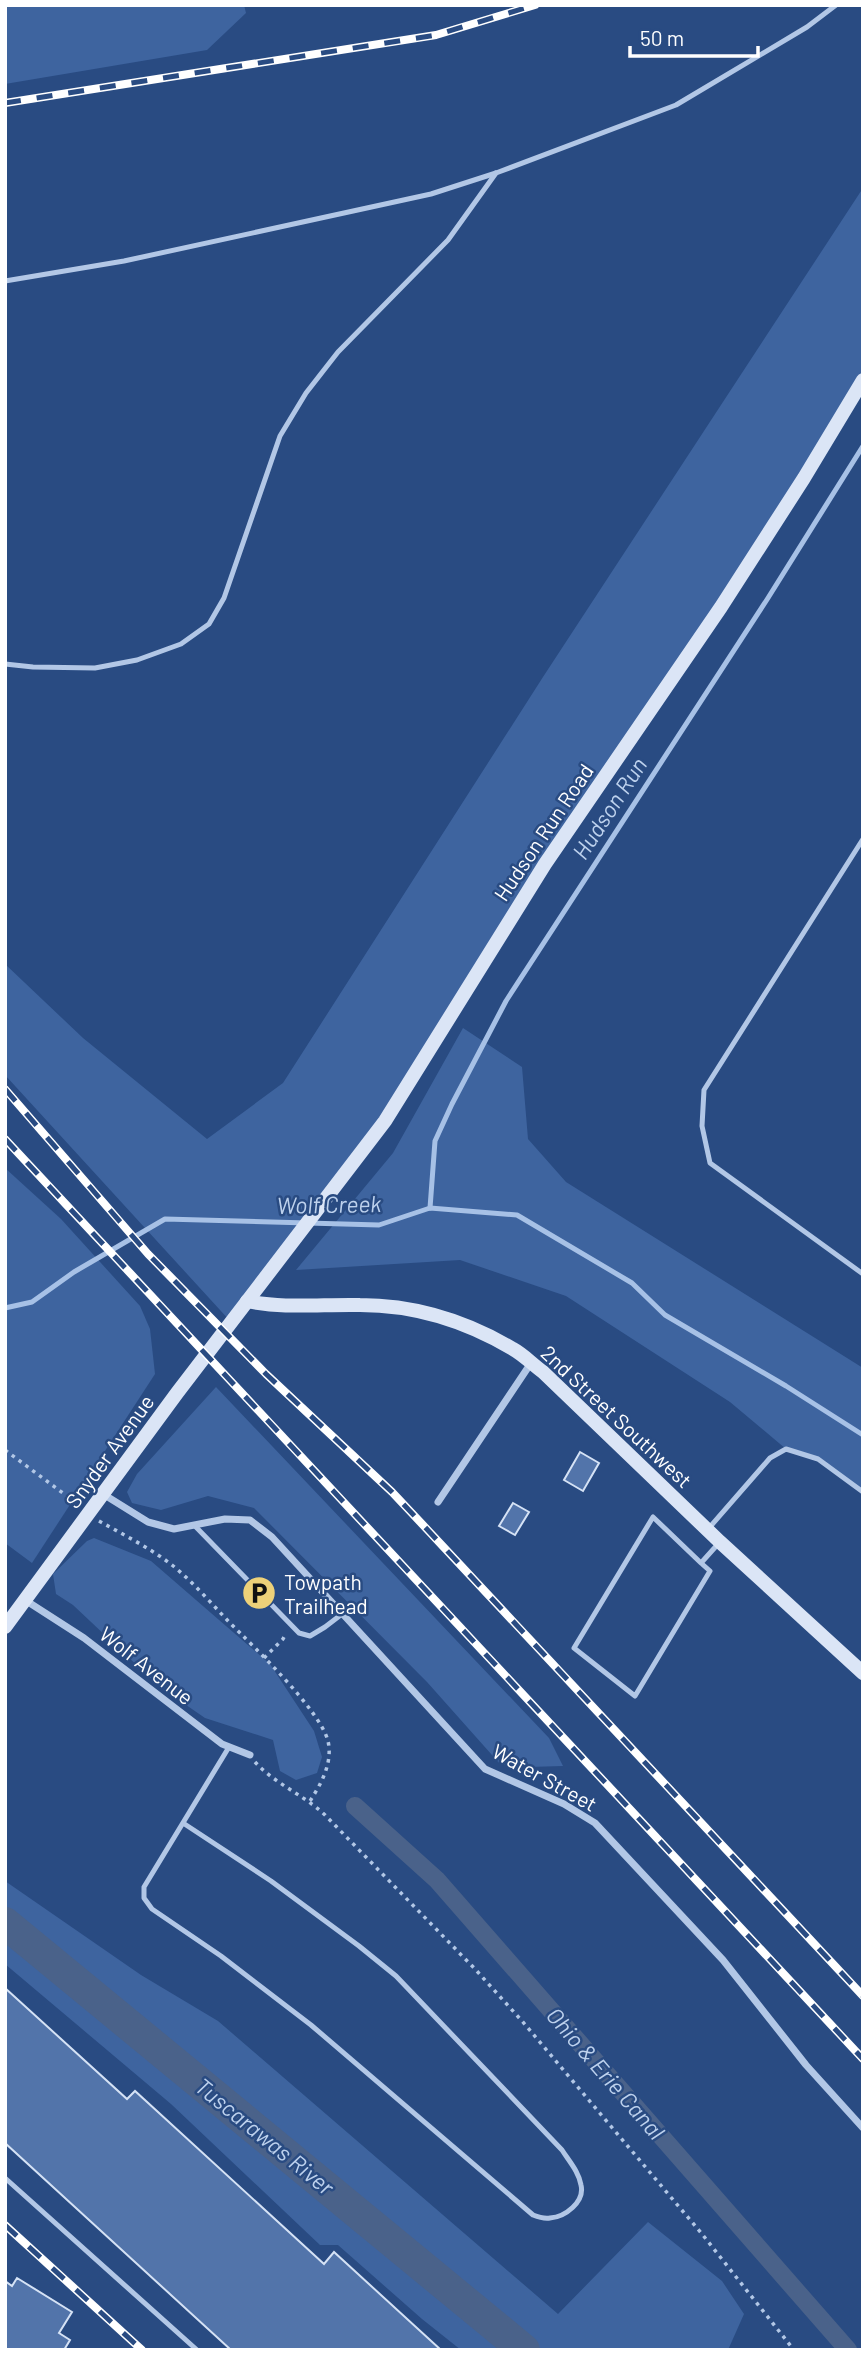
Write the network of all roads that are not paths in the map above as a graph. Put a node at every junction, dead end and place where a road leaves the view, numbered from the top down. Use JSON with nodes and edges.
{"nodes":[{"id":1,"x":836,"y":5,"type":"edge"},
{"id":2,"x":496,"y":173,"type":"junction"},
{"id":3,"x":5,"y":281,"type":"edge"},
{"id":4,"x":863,"y":380,"type":"edge"},
{"id":5,"x":5,"y":664,"type":"edge"},
{"id":6,"x":863,"y":839,"type":"edge"},
{"id":7,"x":863,"y":1273,"type":"edge"},
{"id":8,"x":247,"y":1301,"type":"junction"},
{"id":9,"x":531,"y":1363,"type":"junction"},
{"id":10,"x":863,"y":1492,"type":"edge"},
{"id":11,"x":103,"y":1494,"type":"junction"},
{"id":12,"x":438,"y":1502,"type":"dead end"},
{"id":13,"x":194,"y":1525,"type":"junction"},
{"id":14,"x":707,"y":1529,"type":"junction"},
{"id":15,"x":720,"y":1542,"type":"junction"},
{"id":16,"x":701,"y":1563,"type":"junction"},
{"id":17,"x":25,"y":1600,"type":"junction"},
{"id":18,"x":342,"y":1614,"type":"junction"},
{"id":19,"x":5,"y":1626,"type":"edge"},
{"id":20,"x":863,"y":1673,"type":"edge"},
{"id":21,"x":229,"y":1747,"type":"junction"},
{"id":22,"x":250,"y":1755,"type":"road end"},
{"id":23,"x":183,"y":1823,"type":"junction"},
{"id":24,"x":863,"y":2128,"type":"edge"},
{"id":25,"x":5,"y":2178,"type":"edge"},
{"id":26,"x":197,"y":2350,"type":"edge"}],
"edges":[{"from":1,"to":2,"type":"lane"},
{"from":2,"to":3,"type":"lane"},
{"from":2,"to":5,"type":"lane"},
{"from":4,"to":8,"type":"main road","name":"Hudson Run Road"},
{"from":6,"to":7,"type":"lane"},
{"from":8,"to":9,"type":"main road","name":"2nd Street Southwest"},
{"from":8,"to":11,"type":"main road","name":"Snyder Avenue"},
{"from":9,"to":12,"type":"street"},
{"from":9,"to":14,"type":"main road","name":"2nd Street Southwest"},
{"from":10,"to":14,"type":"lane"},
{"from":11,"to":13,"type":"street","name":"Water Street"},
{"from":11,"to":17,"type":"main road","name":"Snyder Avenue"},
{"from":13,"to":18,"type":"street","name":"Water Street"},
{"from":13,"to":18,"type":"lane"},
{"from":14,"to":15,"type":"main road","name":"2nd Street Southwest"},
{"from":15,"to":16,"type":"lane"},
{"from":15,"to":20,"type":"main road","name":"2nd Street Southwest"},
{"from":16,"to":16,"type":"lane"},
{"from":17,"to":19,"type":"main road","name":"Snyder Avenue"},
{"from":17,"to":21,"type":"street","name":"Wolf Avenue"},
{"from":18,"to":24,"type":"street","name":"Water Street"},
{"from":21,"to":22,"type":"street","name":"Wolf Avenue"},
{"from":21,"to":23,"type":"lane"},
{"from":23,"to":23,"type":"lane"},
{"from":25,"to":26,"type":"lane"}]}
